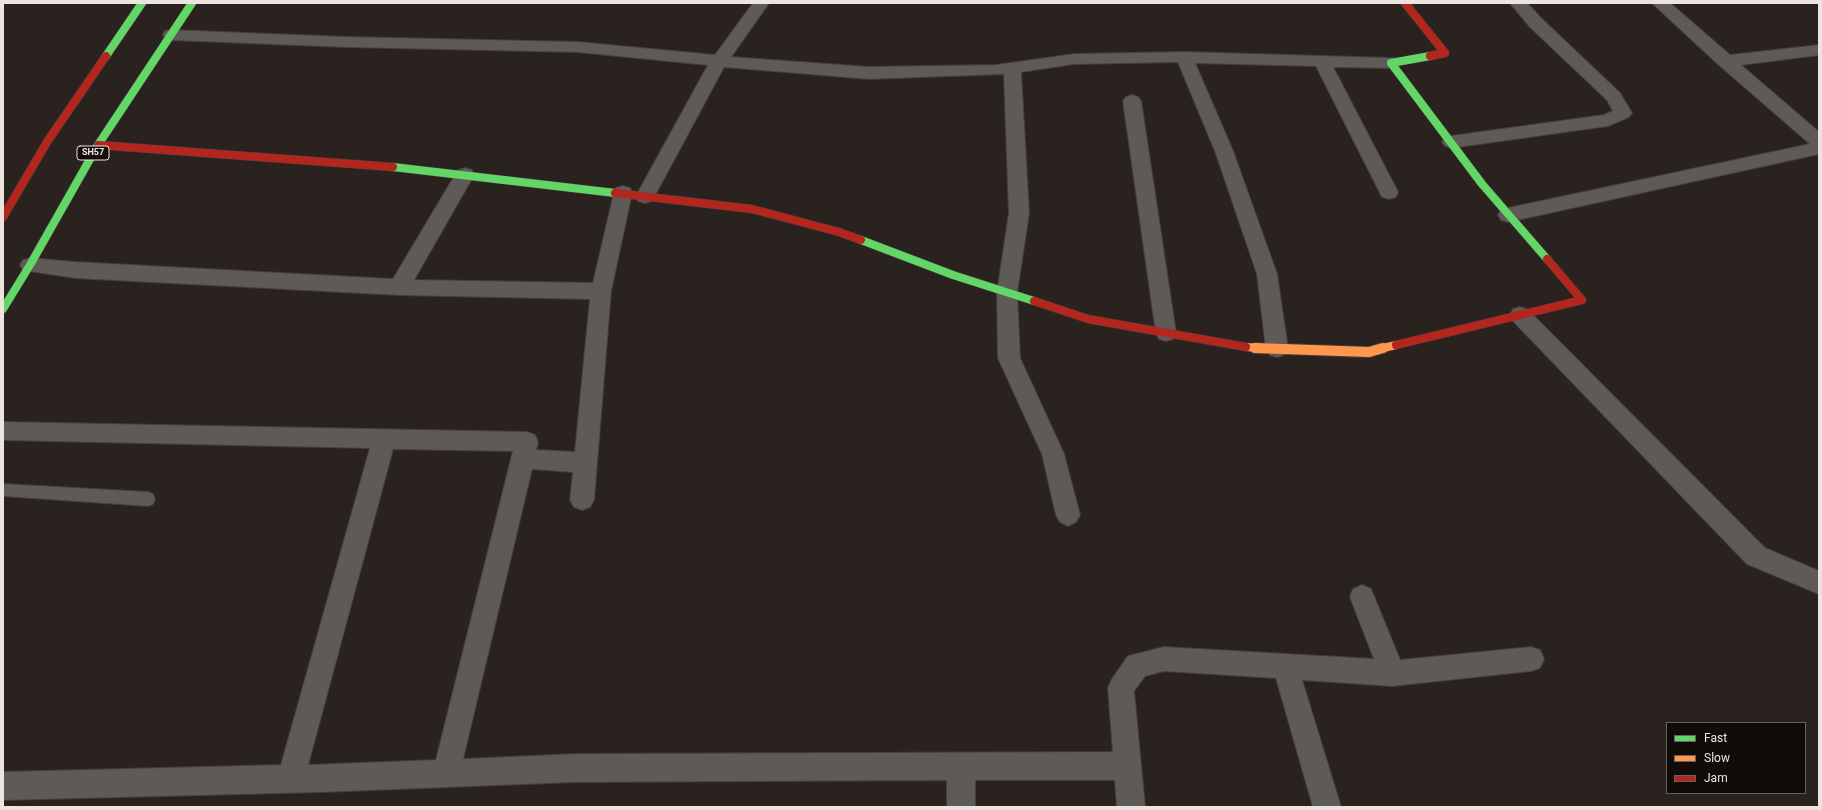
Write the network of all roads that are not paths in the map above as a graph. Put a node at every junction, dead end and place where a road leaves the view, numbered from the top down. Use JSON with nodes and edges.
{"nodes":[{"id":1,"x":142,"y":3,"type":"edge"},
{"id":2,"x":192,"y":3,"type":"edge"},
{"id":3,"x":761,"y":3,"type":"edge"},
{"id":4,"x":1405,"y":3,"type":"edge"},
{"id":5,"x":1518,"y":3,"type":"edge"},
{"id":6,"x":1660,"y":3,"type":"edge"},
{"id":7,"x":171,"y":35,"type":"junction"},
{"id":8,"x":1819,"y":50,"type":"edge"},
{"id":9,"x":1184,"y":57,"type":"junction"},
{"id":10,"x":719,"y":61,"type":"junction"},
{"id":11,"x":1322,"y":61,"type":"junction"},
{"id":12,"x":1725,"y":61,"type":"junction"},
{"id":13,"x":1391,"y":63,"type":"junction"},
{"id":14,"x":1012,"y":68,"type":"junction"},
{"id":15,"x":1132,"y":101,"type":"dead end"},
{"id":16,"x":1451,"y":142,"type":"junction"},
{"id":17,"x":1819,"y":142,"type":"edge"},
{"id":18,"x":98,"y":145,"type":"junction"},
{"id":19,"x":1819,"y":148,"type":"edge"},
{"id":20,"x":464,"y":175,"type":"junction"},
{"id":21,"x":1389,"y":192,"type":"dead end"},
{"id":22,"x":623,"y":193,"type":"junction"},
{"id":23,"x":645,"y":196,"type":"junction"},
{"id":24,"x":1508,"y":215,"type":"junction"},
{"id":25,"x":3,"y":217,"type":"edge"},
{"id":26,"x":30,"y":265,"type":"junction"},
{"id":27,"x":399,"y":287,"type":"junction"},
{"id":28,"x":601,"y":291,"type":"junction"},
{"id":29,"x":1007,"y":293,"type":"junction"},
{"id":30,"x":3,"y":309,"type":"edge"},
{"id":31,"x":1520,"y":315,"type":"junction"},
{"id":32,"x":1166,"y":333,"type":"junction"},
{"id":33,"x":1277,"y":349,"type":"junction"},
{"id":34,"x":3,"y":431,"type":"edge"},
{"id":35,"x":384,"y":439,"type":"junction"},
{"id":36,"x":523,"y":459,"type":"junction"},
{"id":37,"x":586,"y":463,"type":"junction"},
{"id":38,"x":3,"y":490,"type":"edge"},
{"id":39,"x":148,"y":499,"type":"dead end"},
{"id":40,"x":582,"y":500,"type":"dead end"},
{"id":41,"x":1068,"y":515,"type":"dead end"},
{"id":42,"x":1819,"y":583,"type":"edge"},
{"id":43,"x":1362,"y":597,"type":"dead end"},
{"id":44,"x":1531,"y":659,"type":"dead end"},
{"id":45,"x":1285,"y":666,"type":"junction"},
{"id":46,"x":1392,"y":673,"type":"junction"},
{"id":47,"x":961,"y":766,"type":"junction"},
{"id":48,"x":1128,"y":766,"type":"junction"},
{"id":49,"x":446,"y":773,"type":"junction"},
{"id":50,"x":291,"y":778,"type":"junction"},
{"id":51,"x":3,"y":786,"type":"edge"},
{"id":52,"x":960,"y":807,"type":"edge"},
{"id":53,"x":1131,"y":807,"type":"edge"},
{"id":54,"x":1327,"y":807,"type":"edge"}],
"edges":[{"from":1,"to":25,"type":"street"},
{"from":2,"to":7,"type":"street","number":"SH57"},
{"from":3,"to":10,"type":"street"},
{"from":4,"to":13,"type":"street"},
{"from":5,"to":16,"type":"street"},
{"from":6,"to":12,"type":"street"},
{"from":7,"to":10,"type":"street"},
{"from":7,"to":18,"type":"street","number":"SH57"},
{"from":8,"to":12,"type":"street"},
{"from":9,"to":11,"type":"street"},
{"from":9,"to":14,"type":"street"},
{"from":9,"to":33,"type":"street"},
{"from":10,"to":14,"type":"street"},
{"from":10,"to":23,"type":"street"},
{"from":11,"to":13,"type":"street"},
{"from":11,"to":21,"type":"street"},
{"from":12,"to":17,"type":"street"},
{"from":13,"to":16,"type":"street"},
{"from":14,"to":29,"type":"street"},
{"from":15,"to":32,"type":"street"},
{"from":16,"to":24,"type":"street"},
{"from":18,"to":20,"type":"street"},
{"from":18,"to":26,"type":"street","number":"SH57"},
{"from":19,"to":24,"type":"street"},
{"from":20,"to":22,"type":"street"},
{"from":20,"to":27,"type":"street"},
{"from":22,"to":23,"type":"street"},
{"from":22,"to":28,"type":"street"},
{"from":23,"to":29,"type":"street"},
{"from":24,"to":31,"type":"street"},
{"from":26,"to":27,"type":"street"},
{"from":26,"to":30,"type":"street","number":"SH57"},
{"from":27,"to":28,"type":"street"},
{"from":28,"to":37,"type":"street"},
{"from":29,"to":32,"type":"street"},
{"from":29,"to":41,"type":"street"},
{"from":31,"to":33,"type":"street"},
{"from":31,"to":42,"type":"street"},
{"from":32,"to":33,"type":"street"},
{"from":34,"to":35,"type":"street"},
{"from":35,"to":36,"type":"street"},
{"from":35,"to":50,"type":"street"},
{"from":36,"to":37,"type":"street"},
{"from":36,"to":49,"type":"street"},
{"from":37,"to":40,"type":"street"},
{"from":38,"to":39,"type":"lane"},
{"from":43,"to":46,"type":"street"},
{"from":44,"to":46,"type":"street"},
{"from":45,"to":46,"type":"street"},
{"from":45,"to":48,"type":"street"},
{"from":45,"to":54,"type":"street"},
{"from":47,"to":48,"type":"street"},
{"from":47,"to":49,"type":"street"},
{"from":47,"to":52,"type":"street"},
{"from":48,"to":53,"type":"street"},
{"from":49,"to":50,"type":"street"},
{"from":50,"to":51,"type":"street"}]}
